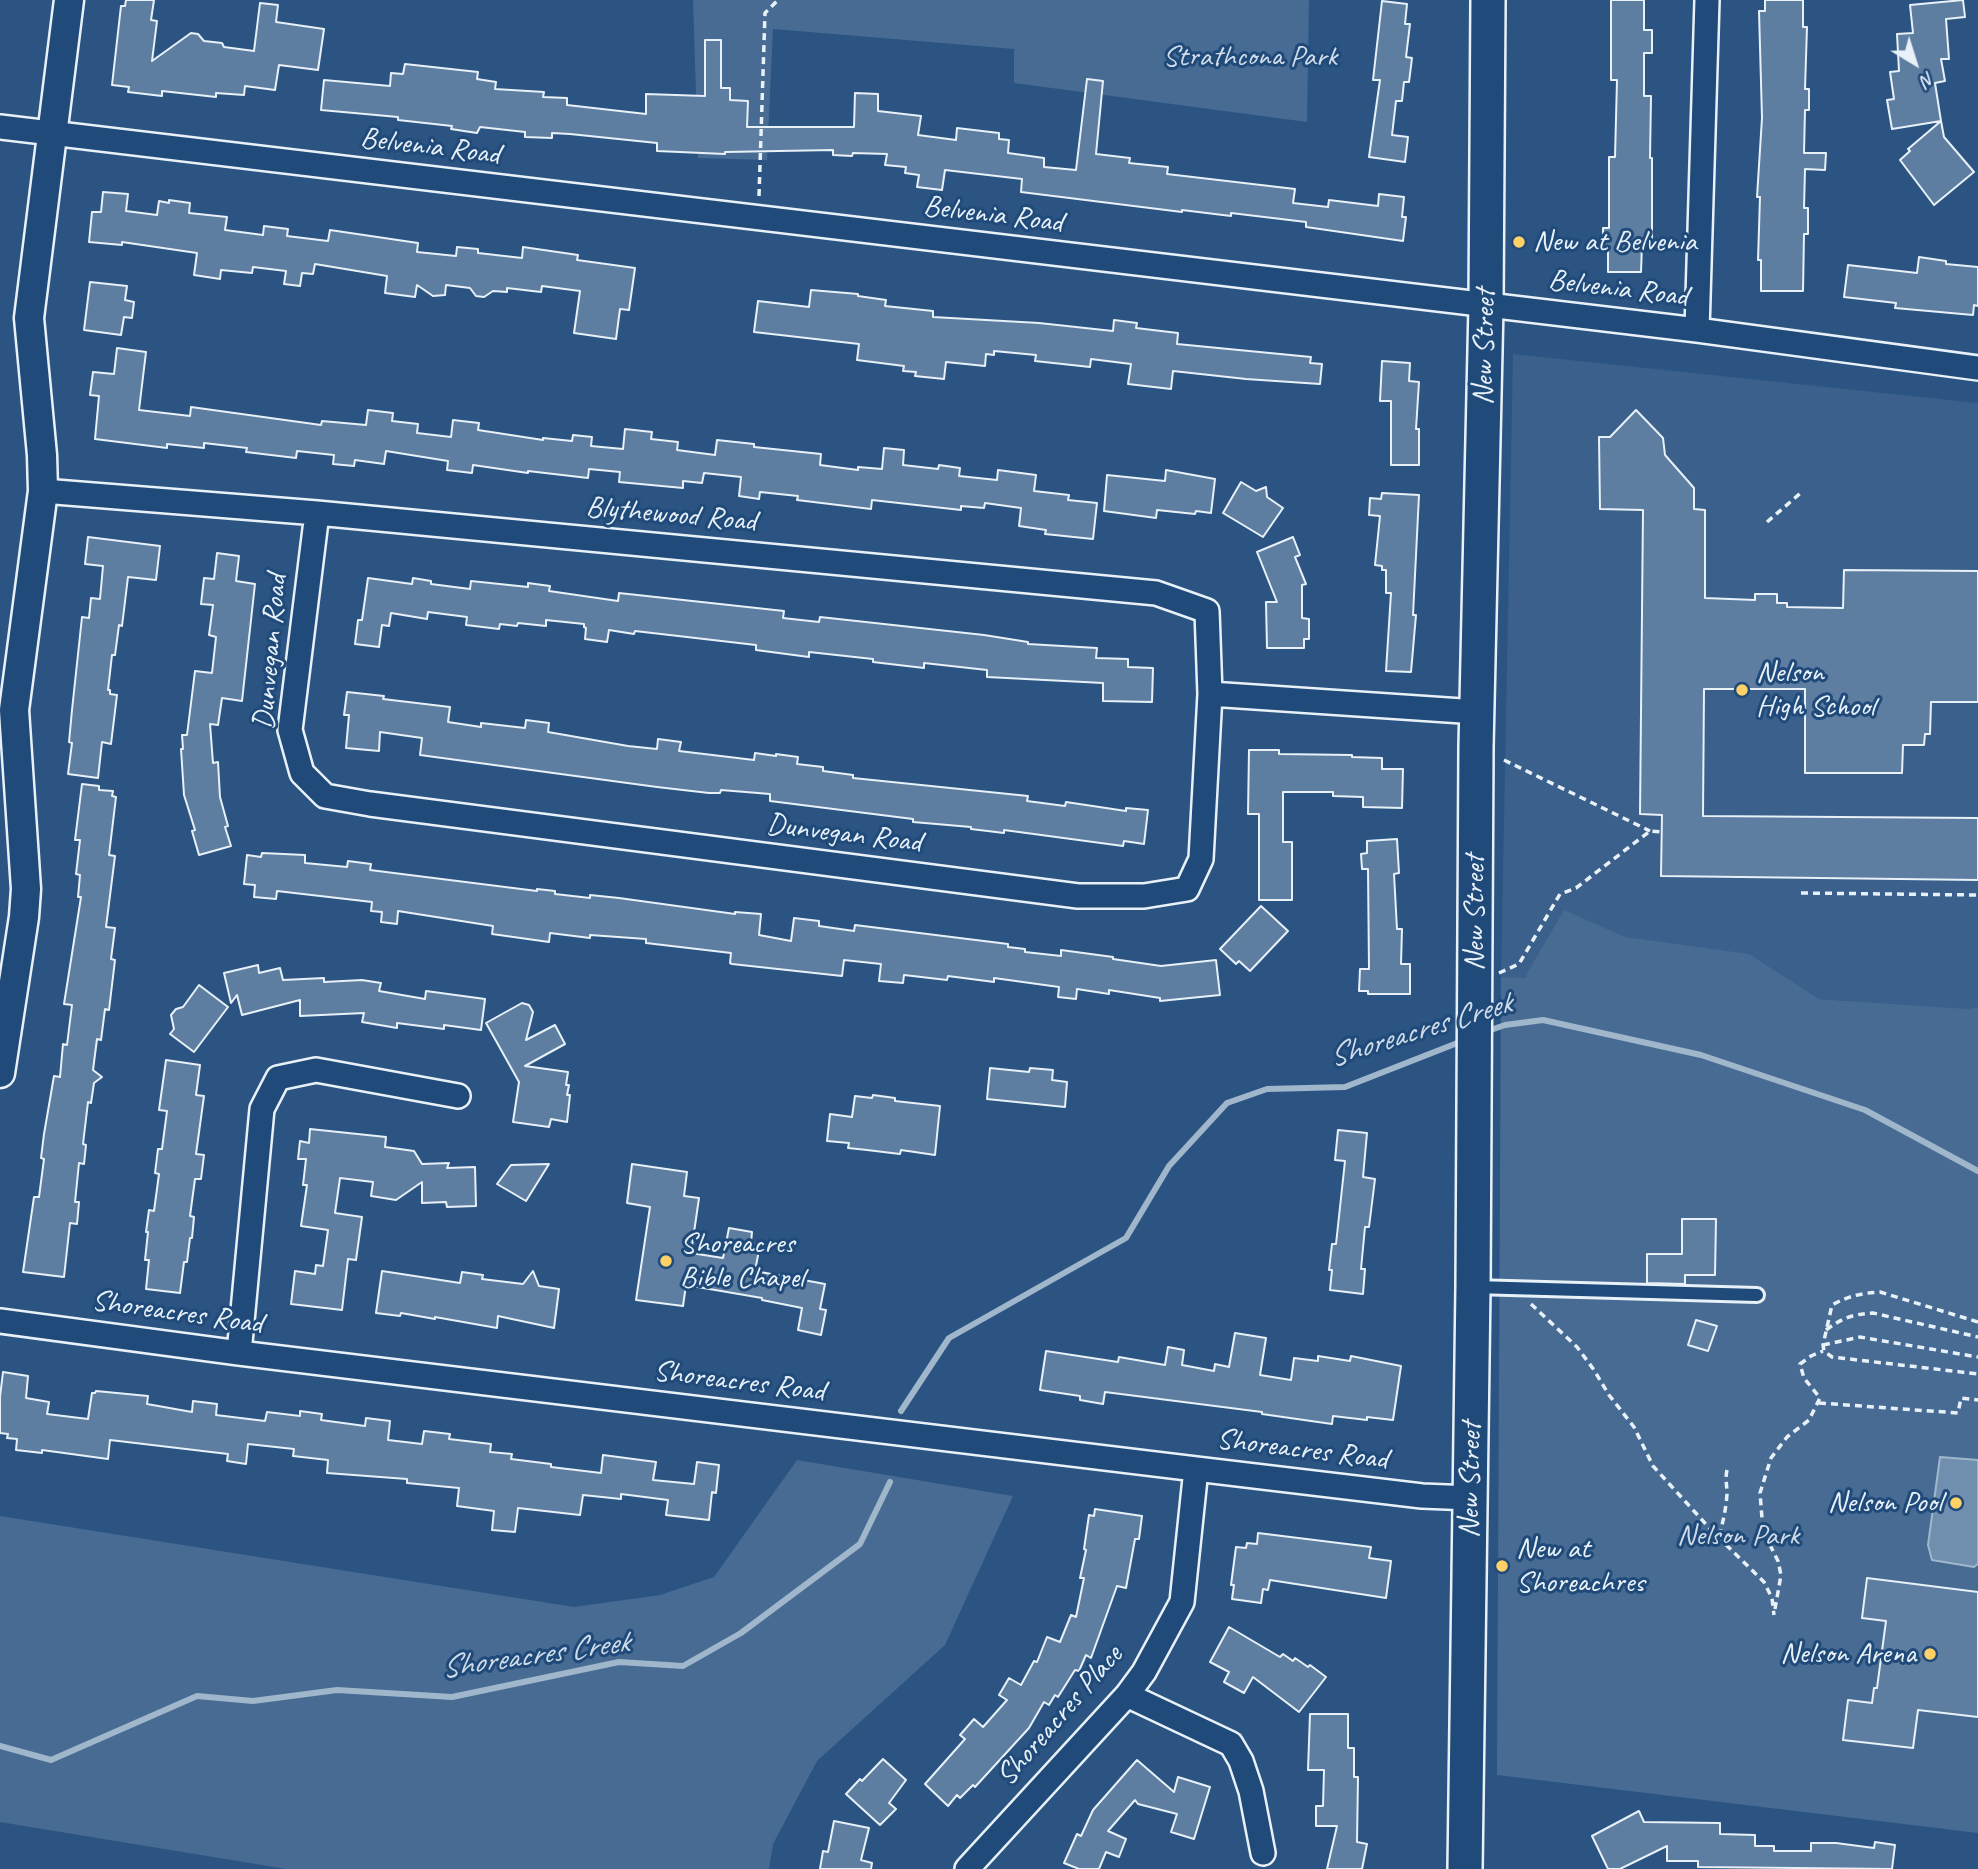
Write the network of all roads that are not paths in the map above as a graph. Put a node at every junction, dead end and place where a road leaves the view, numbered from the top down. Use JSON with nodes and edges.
{"nodes":[{"id":1,"x":69,"y":0,"type":"edge"},
{"id":2,"x":1488,"y":0,"type":"edge"},
{"id":3,"x":1707,"y":0,"type":"edge"},
{"id":4,"x":0,"y":127,"type":"edge"},
{"id":5,"x":51,"y":133,"type":"junction"},
{"id":6,"x":1486,"y":306,"type":"junction"},
{"id":7,"x":1697,"y":330,"type":"junction"},
{"id":8,"x":1978,"y":368,"type":"edge"},
{"id":9,"x":43,"y":491,"type":"junction"},
{"id":10,"x":317,"y":513,"type":"junction"},
{"id":11,"x":1210,"y":694,"type":"junction"},
{"id":12,"x":7,"y":709,"type":"edge"},
{"id":13,"x":1477,"y":712,"type":"junction"},
{"id":14,"x":0,"y":1073,"type":"edge"},
{"id":15,"x":458,"y":1096,"type":"dead end"},
{"id":16,"x":1473,"y":1287,"type":"junction"},
{"id":17,"x":1757,"y":1295,"type":"dead end"},
{"id":18,"x":0,"y":1321,"type":"edge"},
{"id":19,"x":239,"y":1353,"type":"junction"},
{"id":20,"x":1196,"y":1469,"type":"junction"},
{"id":21,"x":1471,"y":1498,"type":"junction"},
{"id":22,"x":1127,"y":1695,"type":"junction"},
{"id":23,"x":1263,"y":1853,"type":"dead end"},
{"id":24,"x":967,"y":1869,"type":"edge"},
{"id":25,"x":1465,"y":1869,"type":"edge"}],
"edges":[{"from":1,"to":5,"type":"street"},
{"from":2,"to":6,"type":"main road","name":"New Street"},
{"from":3,"to":7,"type":"street"},
{"from":4,"to":5,"type":"street","name":"Belvenia Road"},
{"from":5,"to":6,"type":"street","name":"Belvenia Road"},
{"from":5,"to":9,"type":"street"},
{"from":6,"to":7,"type":"street","name":"Belvenia Road"},
{"from":6,"to":13,"type":"main road","name":"New Street"},
{"from":7,"to":8,"type":"street","name":"Belvenia Road"},
{"from":9,"to":10,"type":"street","name":"Blythewood Road"},
{"from":9,"to":12,"type":"street"},
{"from":10,"to":11,"type":"street","name":"Blythewood Road"},
{"from":10,"to":11,"type":"street","name":"Dunvegan Road"},
{"from":11,"to":13,"type":"street"},
{"from":12,"to":14,"type":"street"},
{"from":13,"to":16,"type":"main road","name":"New Street"},
{"from":15,"to":19,"type":"street"},
{"from":16,"to":17,"type":"lane"},
{"from":16,"to":21,"type":"main road","name":"New Street"},
{"from":18,"to":19,"type":"street","name":"Shoreacres Road"},
{"from":19,"to":20,"type":"street","name":"Shoreacres Road"},
{"from":20,"to":21,"type":"street","name":"Shoreacres Road"},
{"from":20,"to":22,"type":"street","name":"Shoreacres Place"},
{"from":21,"to":25,"type":"main road","name":"New Street"},
{"from":22,"to":23,"type":"street"},
{"from":22,"to":24,"type":"street","name":"Shoreacres Place"}]}
